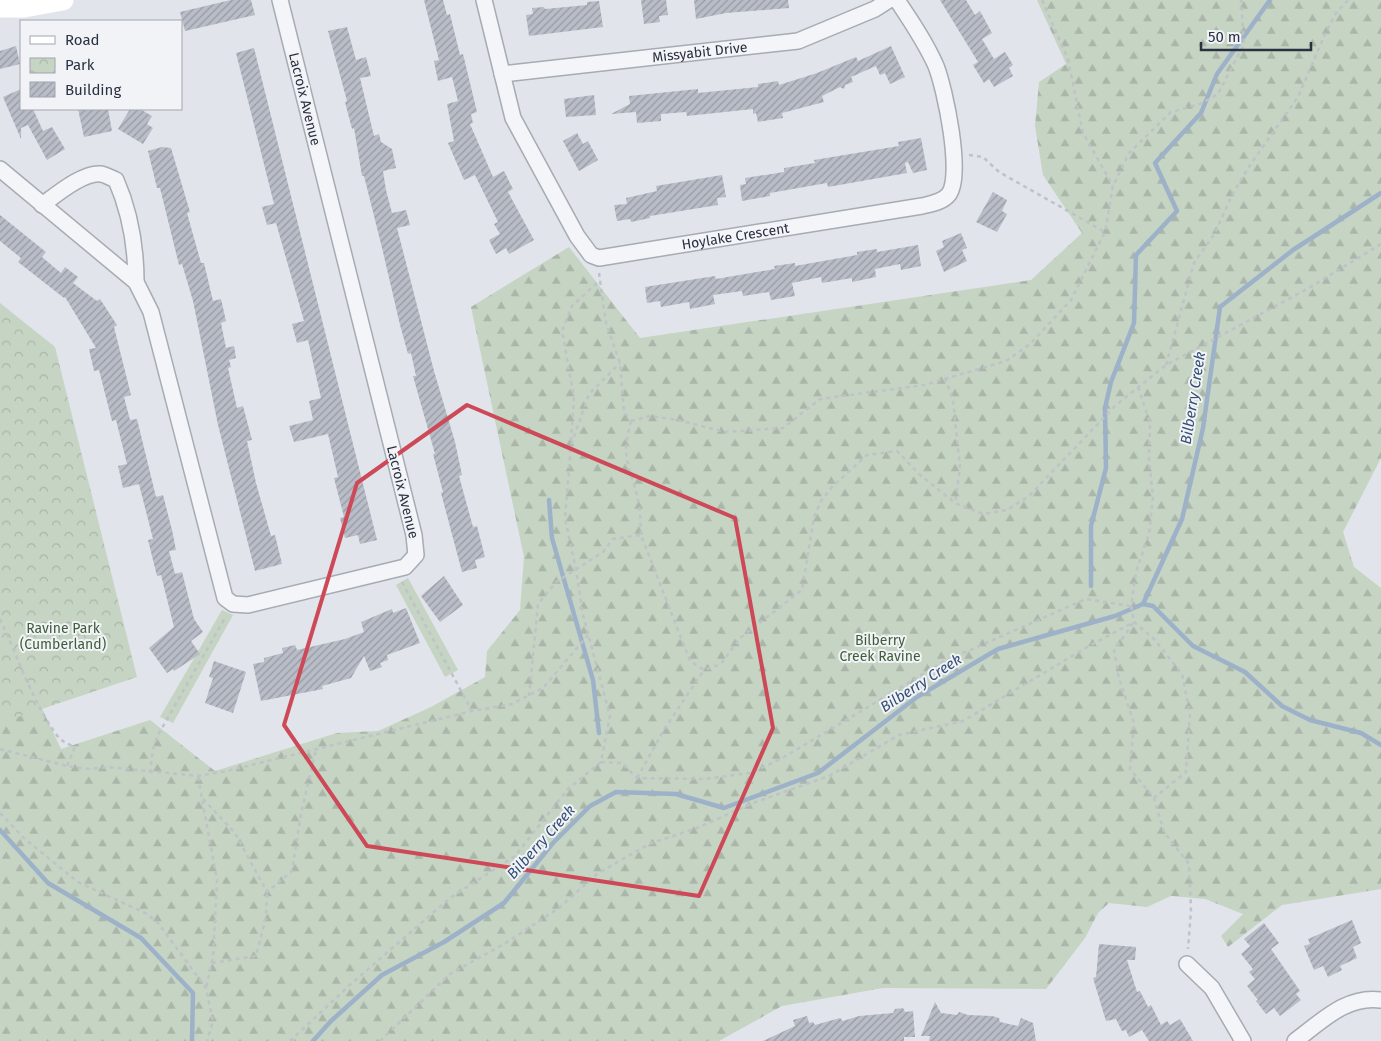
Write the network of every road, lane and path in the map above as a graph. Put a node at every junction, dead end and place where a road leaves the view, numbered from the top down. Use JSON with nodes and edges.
{"nodes":[{"id":1,"x":63,"y":0,"type":"edge"},
{"id":2,"x":280,"y":0,"type":"edge"},
{"id":3,"x":484,"y":0,"type":"edge"},
{"id":4,"x":889,"y":0,"type":"edge"},
{"id":5,"x":897,"y":0,"type":"edge"},
{"id":6,"x":1042,"y":0,"type":"edge"},
{"id":7,"x":1241,"y":0,"type":"edge"},
{"id":8,"x":1348,"y":0,"type":"edge"},
{"id":9,"x":0,"y":7,"type":"edge"},
{"id":10,"x":502,"y":74,"type":"junction"},
{"id":11,"x":953,"y":150,"type":"junction"},
{"id":12,"x":0,"y":170,"type":"edge"},
{"id":13,"x":1114,"y":186,"type":"junction"},
{"id":14,"x":42,"y":205,"type":"junction"},
{"id":15,"x":1106,"y":232,"type":"junction"},
{"id":16,"x":1381,"y":244,"type":"edge"},
{"id":17,"x":599,"y":258,"type":"junction"},
{"id":18,"x":600,"y":280,"type":"junction"},
{"id":19,"x":136,"y":282,"type":"junction"},
{"id":20,"x":620,"y":363,"type":"junction"},
{"id":21,"x":1166,"y":365,"type":"junction"},
{"id":22,"x":945,"y":378,"type":"junction"},
{"id":23,"x":1138,"y":387,"type":"junction"},
{"id":24,"x":631,"y":421,"type":"junction"},
{"id":25,"x":571,"y":445,"type":"junction"},
{"id":26,"x":955,"y":503,"type":"junction"},
{"id":27,"x":641,"y":535,"type":"junction"},
{"id":28,"x":397,"y":570,"type":"junction"},
{"id":29,"x":576,"y":570,"type":"junction"},
{"id":30,"x":233,"y":604,"type":"junction"},
{"id":31,"x":1132,"y":606,"type":"junction"},
{"id":32,"x":0,"y":619,"type":"edge"},
{"id":33,"x":1134,"y":622,"type":"junction"},
{"id":34,"x":588,"y":635,"type":"junction"},
{"id":35,"x":704,"y":670,"type":"junction"},
{"id":36,"x":529,"y":696,"type":"junction"},
{"id":37,"x":472,"y":711,"type":"junction"},
{"id":38,"x":0,"y":749,"type":"edge"},
{"id":39,"x":316,"y":750,"type":"junction"},
{"id":40,"x":601,"y":762,"type":"junction"},
{"id":41,"x":67,"y":766,"type":"junction"},
{"id":42,"x":150,"y":773,"type":"junction"},
{"id":43,"x":198,"y":776,"type":"junction"},
{"id":44,"x":637,"y":778,"type":"junction"},
{"id":45,"x":1154,"y":798,"type":"junction"},
{"id":46,"x":203,"y":799,"type":"junction"},
{"id":47,"x":0,"y":813,"type":"edge"},
{"id":48,"x":267,"y":892,"type":"junction"},
{"id":49,"x":212,"y":963,"type":"junction"},
{"id":50,"x":1187,"y":964,"type":"joint"},
{"id":51,"x":206,"y":988,"type":"junction"},
{"id":52,"x":1381,"y":1000,"type":"edge"},
{"id":53,"x":207,"y":1041,"type":"edge"},
{"id":54,"x":290,"y":1041,"type":"edge"},
{"id":55,"x":380,"y":1041,"type":"edge"},
{"id":56,"x":1243,"y":1041,"type":"edge"},
{"id":57,"x":1295,"y":1041,"type":"edge"}],
"edges":[{"from":1,"to":9,"type":"street"},
{"from":2,"to":28,"type":"street","name":"Lacroix Avenue"},
{"from":3,"to":10,"type":"street"},
{"from":4,"to":10,"type":"street","name":"Missyabit Drive"},
{"from":5,"to":11,"type":"street","name":"Hoylake Crescent"},
{"from":6,"to":13,"type":"path"},
{"from":7,"to":13,"type":"path"},
{"from":8,"to":21,"type":"path"},
{"from":10,"to":17,"type":"street"},
{"from":11,"to":15,"type":"path"},
{"from":11,"to":17,"type":"street","name":"Hoylake Crescent"},
{"from":12,"to":14,"type":"street"},
{"from":13,"to":15,"type":"path"},
{"from":14,"to":19,"type":"street"},
{"from":14,"to":19,"type":"street"},
{"from":15,"to":22,"type":"path"},
{"from":16,"to":21,"type":"path"},
{"from":17,"to":18,"type":"path"},
{"from":18,"to":20,"type":"path"},
{"from":18,"to":25,"type":"path"},
{"from":19,"to":30,"type":"street"},
{"from":20,"to":24,"type":"path"},
{"from":20,"to":25,"type":"path"},
{"from":21,"to":23,"type":"path"},
{"from":22,"to":24,"type":"path"},
{"from":22,"to":26,"type":"path"},
{"from":23,"to":26,"type":"path"},
{"from":23,"to":31,"type":"path"},
{"from":24,"to":27,"type":"path"},
{"from":25,"to":29,"type":"path"},
{"from":26,"to":35,"type":"path"},
{"from":27,"to":29,"type":"path"},
{"from":27,"to":35,"type":"path"},
{"from":28,"to":30,"type":"street","name":"Lacroix Avenue"},
{"from":28,"to":37,"type":"path"},
{"from":29,"to":34,"type":"path"},
{"from":29,"to":36,"type":"path"},
{"from":30,"to":42,"type":"path"},
{"from":31,"to":33,"type":"path"},
{"from":31,"to":44,"type":"path"},
{"from":32,"to":41,"type":"path"},
{"from":33,"to":45,"type":"path"},
{"from":33,"to":45,"type":"path"},
{"from":33,"to":55,"type":"path"},
{"from":34,"to":36,"type":"path"},
{"from":34,"to":40,"type":"path"},
{"from":35,"to":44,"type":"path"},
{"from":36,"to":37,"type":"path"},
{"from":37,"to":39,"type":"path"},
{"from":38,"to":41,"type":"path"},
{"from":39,"to":43,"type":"path"},
{"from":39,"to":48,"type":"path"},
{"from":40,"to":44,"type":"path"},
{"from":40,"to":54,"type":"path"},
{"from":41,"to":42,"type":"path"},
{"from":42,"to":43,"type":"path"},
{"from":43,"to":46,"type":"path"},
{"from":45,"to":50,"type":"path"},
{"from":46,"to":48,"type":"path"},
{"from":46,"to":49,"type":"path"},
{"from":47,"to":51,"type":"path"},
{"from":48,"to":49,"type":"path"},
{"from":49,"to":51,"type":"path"},
{"from":50,"to":56,"type":"street"},
{"from":51,"to":53,"type":"path"},
{"from":52,"to":57,"type":"street"}]}
